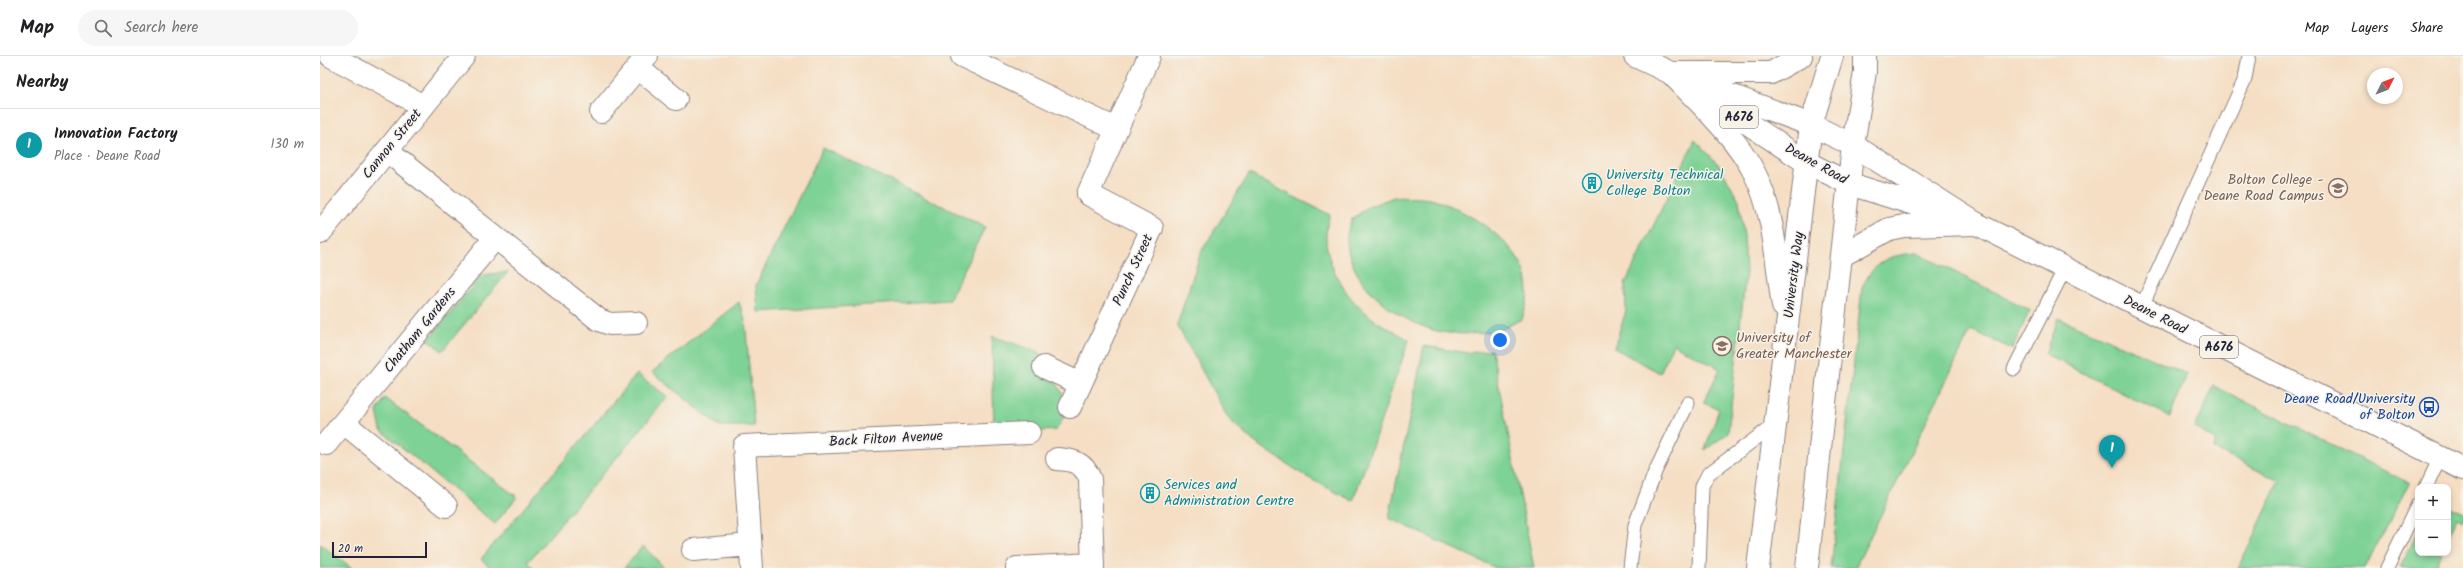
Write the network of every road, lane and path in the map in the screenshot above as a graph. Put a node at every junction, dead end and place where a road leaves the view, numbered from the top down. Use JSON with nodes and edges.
{"nodes":[{"id":1,"x":331,"y":56,"type":"edge"},
{"id":2,"x":464,"y":56,"type":"edge"},
{"id":3,"x":962,"y":56,"type":"edge"},
{"id":4,"x":1149,"y":56,"type":"edge"},
{"id":5,"x":1635,"y":56,"type":"edge"},
{"id":6,"x":1800,"y":56,"type":"edge"},
{"id":7,"x":1832,"y":56,"type":"edge"},
{"id":8,"x":1865,"y":56,"type":"edge"},
{"id":9,"x":2249,"y":56,"type":"edge"},
{"id":10,"x":642,"y":62,"type":"edge"},
{"id":11,"x":1671,"y":73,"type":"junction"},
{"id":12,"x":676,"y":99,"type":"dead end"},
{"id":13,"x":423,"y":106,"type":"junction"},
{"id":14,"x":602,"y":112,"type":"dead end"},
{"id":15,"x":1812,"y":125,"type":"junction"},
{"id":16,"x":1116,"y":129,"type":"junction"},
{"id":17,"x":1853,"y":145,"type":"junction"},
{"id":18,"x":387,"y":151,"type":"junction"},
{"id":19,"x":1806,"y":162,"type":"junction"},
{"id":20,"x":1850,"y":184,"type":"junction"},
{"id":21,"x":1977,"y":224,"type":"junction"},
{"id":22,"x":320,"y":233,"type":"edge"},
{"id":23,"x":495,"y":238,"type":"junction"},
{"id":24,"x":1843,"y":256,"type":"junction"},
{"id":25,"x":2064,"y":270,"type":"junction"},
{"id":26,"x":2141,"y":308,"type":"junction"},
{"id":27,"x":636,"y":323,"type":"dead end"},
{"id":28,"x":1787,"y":331,"type":"junction"},
{"id":29,"x":1044,"y":367,"type":"dead end"},
{"id":30,"x":2014,"y":369,"type":"dead end"},
{"id":31,"x":1079,"y":384,"type":"junction"},
{"id":32,"x":1688,"y":403,"type":"dead end"},
{"id":33,"x":1070,"y":407,"type":"dead end"},
{"id":34,"x":344,"y":423,"type":"junction"},
{"id":35,"x":1774,"y":425,"type":"junction"},
{"id":36,"x":1029,"y":433,"type":"dead end"},
{"id":37,"x":326,"y":444,"type":"dead end"},
{"id":38,"x":2440,"y":458,"type":"junction"},
{"id":39,"x":1057,"y":460,"type":"dead end"},
{"id":40,"x":2463,"y":469,"type":"edge"},
{"id":41,"x":2427,"y":484,"type":"edge"},
{"id":42,"x":446,"y":506,"type":"dead end"},
{"id":43,"x":2415,"y":510,"type":"edge"},
{"id":44,"x":750,"y":545,"type":"junction"},
{"id":45,"x":693,"y":550,"type":"dead end"},
{"id":46,"x":1093,"y":566,"type":"edge"},
{"id":47,"x":752,"y":568,"type":"edge"},
{"id":48,"x":1017,"y":568,"type":"edge"},
{"id":49,"x":1630,"y":568,"type":"edge"},
{"id":50,"x":1699,"y":568,"type":"edge"},
{"id":51,"x":1758,"y":568,"type":"edge"},
{"id":52,"x":1807,"y":568,"type":"edge"},
{"id":53,"x":2387,"y":568,"type":"edge"}],
"edges":[{"from":1,"to":13,"type":"main road"},
{"from":2,"to":13,"type":"main road","name":"Cannon Street"},
{"from":3,"to":16,"type":"main road"},
{"from":4,"to":16,"type":"main road","name":"Punch Street"},
{"from":5,"to":11,"type":"main road","name":"Deane Road","number":"A676"},
{"from":6,"to":11,"type":"main road"},
{"from":7,"to":15,"type":"main road","name":"University Way"},
{"from":8,"to":17,"type":"main road"},
{"from":9,"to":26,"type":"lane"},
{"from":10,"to":12,"type":"main road"},
{"from":10,"to":14,"type":"main road"},
{"from":11,"to":15,"type":"main road","name":"Deane Road","number":"A676"},
{"from":11,"to":19,"type":"main road","name":"Deane Road","number":"A676"},
{"from":11,"to":28,"type":"main road"},
{"from":13,"to":18,"type":"main road","name":"Cannon Street"},
{"from":15,"to":17,"type":"main road","name":"Deane Road","number":"A676"},
{"from":15,"to":19,"type":"main road","name":"University Way"},
{"from":16,"to":31,"type":"main road","name":"Punch Street"},
{"from":17,"to":20,"type":"main road"},
{"from":17,"to":21,"type":"main road","name":"Deane Road","number":"A676"},
{"from":18,"to":22,"type":"main road","name":"Cannon Street"},
{"from":18,"to":23,"type":"main road"},
{"from":19,"to":20,"type":"main road","name":"Deane Road","number":"A676"},
{"from":19,"to":28,"type":"main road","name":"University Way"},
{"from":20,"to":21,"type":"main road","name":"Deane Road","number":"A676"},
{"from":20,"to":24,"type":"main road"},
{"from":21,"to":24,"type":"main road"},
{"from":21,"to":25,"type":"main road","name":"Deane Road","number":"A676"},
{"from":23,"to":27,"type":"main road"},
{"from":23,"to":34,"type":"main road","name":"Chatham Gardens"},
{"from":24,"to":52,"type":"main road"},
{"from":25,"to":26,"type":"main road","name":"Deane Road","number":"A676"},
{"from":25,"to":30,"type":"lane"},
{"from":26,"to":38,"type":"main road","name":"Deane Road","number":"A676"},
{"from":28,"to":35,"type":"main road","name":"University Way"},
{"from":29,"to":31,"type":"main road"},
{"from":31,"to":33,"type":"main road","name":"Punch Street"},
{"from":32,"to":49,"type":"lane"},
{"from":34,"to":37,"type":"main road","name":"Chatham Gardens"},
{"from":34,"to":42,"type":"main road"},
{"from":35,"to":50,"type":"lane"},
{"from":35,"to":51,"type":"main road","name":"University Way"},
{"from":36,"to":44,"type":"main road","name":"Back Filton Avenue"},
{"from":38,"to":40,"type":"main road","name":"Deane Road","number":"A676"},
{"from":38,"to":41,"type":"lane"},
{"from":39,"to":46,"type":"main road"},
{"from":43,"to":53,"type":"lane"},
{"from":44,"to":45,"type":"main road"},
{"from":44,"to":47,"type":"main road"},
{"from":46,"to":48,"type":"main road"}]}
